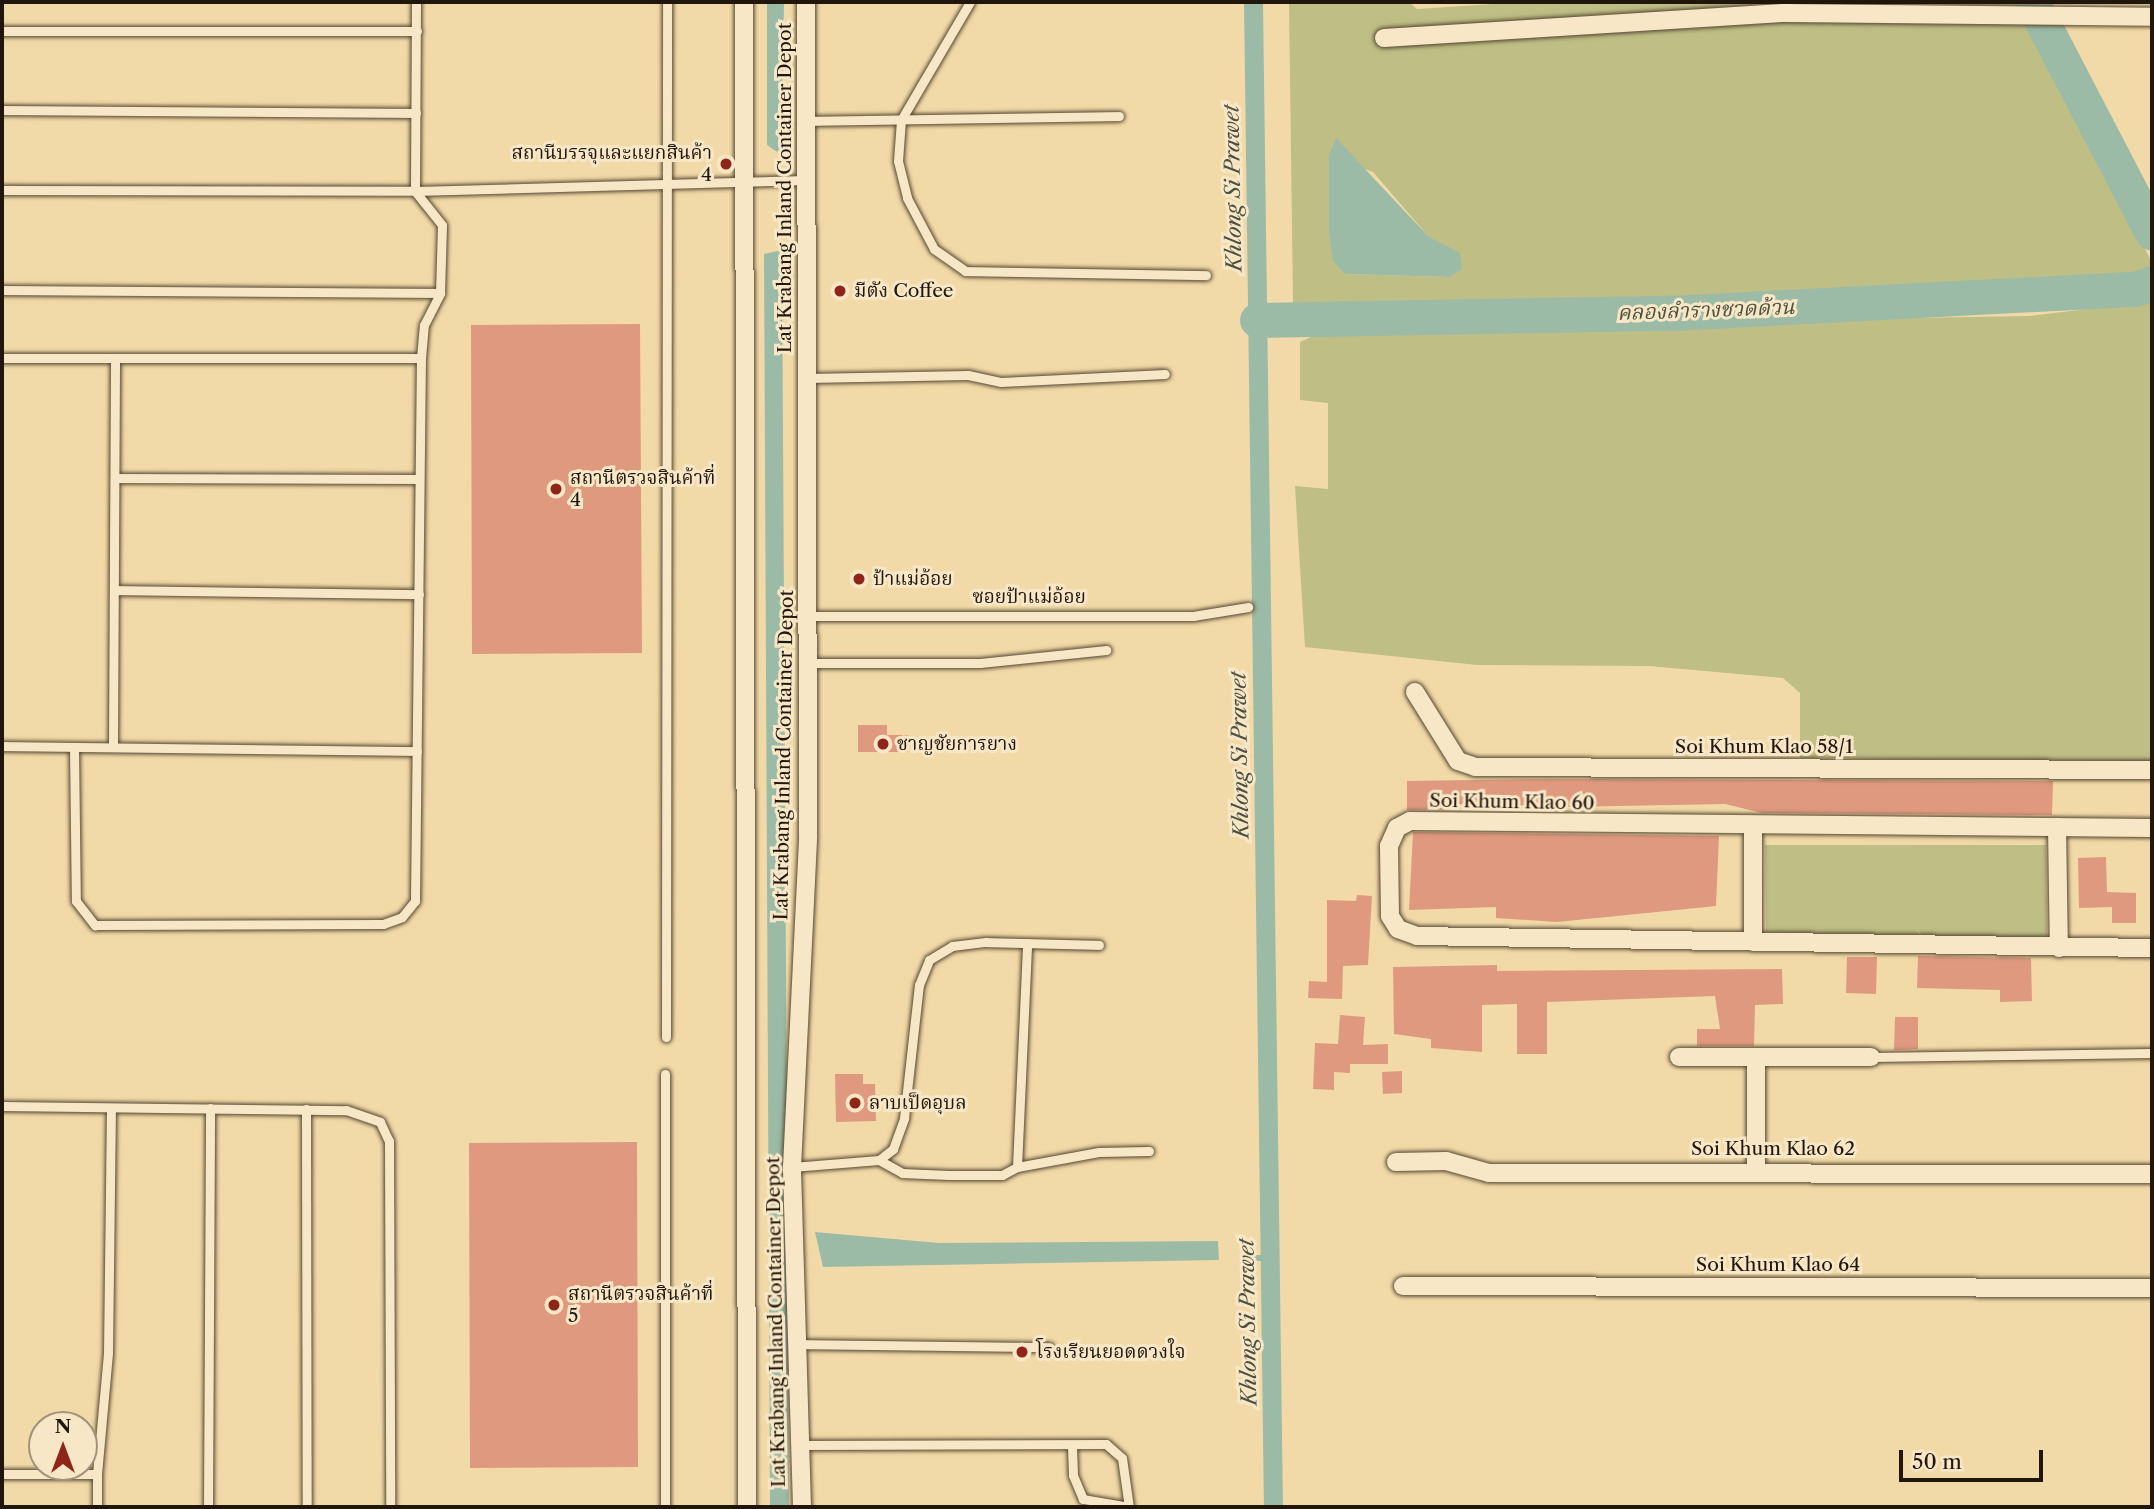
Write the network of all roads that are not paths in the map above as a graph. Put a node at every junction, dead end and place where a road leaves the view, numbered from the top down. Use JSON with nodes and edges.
{"nodes":[{"id":1,"x":416,"y":2,"type":"edge"},
{"id":2,"x":667,"y":2,"type":"edge"},
{"id":3,"x":744,"y":2,"type":"edge"},
{"id":4,"x":806,"y":2,"type":"edge"},
{"id":5,"x":970,"y":2,"type":"edge"},
{"id":6,"x":2152,"y":17,"type":"edge"},
{"id":7,"x":2,"y":30,"type":"edge"},
{"id":8,"x":416,"y":31,"type":"junction"},
{"id":9,"x":1384,"y":38,"type":"dead end"},
{"id":10,"x":2,"y":110,"type":"edge"},
{"id":11,"x":416,"y":113,"type":"junction"},
{"id":12,"x":1119,"y":116,"type":"dead end"},
{"id":13,"x":901,"y":120,"type":"junction"},
{"id":14,"x":806,"y":121,"type":"junction"},
{"id":15,"x":806,"y":180,"type":"junction"},
{"id":16,"x":668,"y":185,"type":"junction"},
{"id":17,"x":744,"y":185,"type":"junction"},
{"id":18,"x":2,"y":190,"type":"edge"},
{"id":19,"x":415,"y":191,"type":"junction"},
{"id":20,"x":1206,"y":275,"type":"dead end"},
{"id":21,"x":2,"y":290,"type":"edge"},
{"id":22,"x":440,"y":293,"type":"junction"},
{"id":23,"x":2,"y":358,"type":"edge"},
{"id":24,"x":421,"y":358,"type":"junction"},
{"id":25,"x":115,"y":359,"type":"junction"},
{"id":26,"x":1165,"y":374,"type":"dead end"},
{"id":27,"x":807,"y":378,"type":"junction"},
{"id":28,"x":115,"y":478,"type":"junction"},
{"id":29,"x":418,"y":479,"type":"junction"},
{"id":30,"x":114,"y":590,"type":"junction"},
{"id":31,"x":419,"y":594,"type":"junction"},
{"id":32,"x":1248,"y":607,"type":"dead end"},
{"id":33,"x":808,"y":616,"type":"junction"},
{"id":34,"x":1107,"y":650,"type":"dead end"},
{"id":35,"x":808,"y":663,"type":"junction"},
{"id":36,"x":1415,"y":692,"type":"dead end"},
{"id":37,"x":2,"y":746,"type":"edge"},
{"id":38,"x":74,"y":747,"type":"junction"},
{"id":39,"x":113,"y":747,"type":"junction"},
{"id":40,"x":417,"y":751,"type":"junction"},
{"id":41,"x":2152,"y":770,"type":"edge"},
{"id":42,"x":2057,"y":827,"type":"junction"},
{"id":43,"x":1753,"y":828,"type":"junction"},
{"id":44,"x":2152,"y":828,"type":"edge"},
{"id":45,"x":1753,"y":942,"type":"junction"},
{"id":46,"x":1027,"y":943,"type":"junction"},
{"id":47,"x":1099,"y":945,"type":"dead end"},
{"id":48,"x":2059,"y":948,"type":"junction"},
{"id":49,"x":2152,"y":948,"type":"edge"},
{"id":50,"x":666,"y":1037,"type":"dead end"},
{"id":51,"x":2152,"y":1053,"type":"edge"},
{"id":52,"x":1679,"y":1057,"type":"dead end"},
{"id":53,"x":1756,"y":1057,"type":"junction"},
{"id":54,"x":1871,"y":1057,"type":"joint"},
{"id":55,"x":665,"y":1074,"type":"dead end"},
{"id":56,"x":2,"y":1106,"type":"edge"},
{"id":57,"x":111,"y":1108,"type":"junction"},
{"id":58,"x":210,"y":1108,"type":"junction"},
{"id":59,"x":306,"y":1110,"type":"junction"},
{"id":60,"x":1149,"y":1151,"type":"dead end"},
{"id":61,"x":879,"y":1160,"type":"junction"},
{"id":62,"x":1396,"y":1162,"type":"dead end"},
{"id":63,"x":792,"y":1167,"type":"junction"},
{"id":64,"x":1017,"y":1167,"type":"junction"},
{"id":65,"x":1756,"y":1170,"type":"junction"},
{"id":66,"x":2152,"y":1174,"type":"edge"},
{"id":67,"x":1403,"y":1286,"type":"dead end"},
{"id":68,"x":2152,"y":1288,"type":"edge"},
{"id":69,"x":794,"y":1344,"type":"junction"},
{"id":70,"x":1049,"y":1347,"type":"dead end"},
{"id":71,"x":796,"y":1445,"type":"junction"},
{"id":72,"x":1072,"y":1445,"type":"junction"},
{"id":73,"x":98,"y":1463,"type":"edge"},
{"id":74,"x":2,"y":1474,"type":"edge"},
{"id":75,"x":28,"y":1474,"type":"edge"},
{"id":76,"x":97,"y":1481,"type":"edge"},
{"id":77,"x":97,"y":1507,"type":"edge"},
{"id":78,"x":208,"y":1507,"type":"edge"},
{"id":79,"x":307,"y":1507,"type":"edge"},
{"id":80,"x":390,"y":1507,"type":"edge"},
{"id":81,"x":665,"y":1507,"type":"edge"},
{"id":82,"x":747,"y":1507,"type":"edge"},
{"id":83,"x":802,"y":1507,"type":"edge"}],
"edges":[{"from":1,"to":8,"type":"lane"},
{"from":2,"to":16,"type":"lane"},
{"from":3,"to":17,"type":"street","name":"Lat Krabang Inland Container Depot"},
{"from":4,"to":14,"type":"street","name":"Lat Krabang Inland Container Depot"},
{"from":5,"to":13,"type":"lane"},
{"from":6,"to":9,"type":"street"},
{"from":7,"to":8,"type":"lane"},
{"from":8,"to":11,"type":"lane"},
{"from":10,"to":11,"type":"lane"},
{"from":11,"to":19,"type":"lane"},
{"from":12,"to":13,"type":"lane"},
{"from":13,"to":14,"type":"lane"},
{"from":13,"to":20,"type":"lane"},
{"from":14,"to":15,"type":"street","name":"Lat Krabang Inland Container Depot"},
{"from":15,"to":17,"type":"lane"},
{"from":15,"to":27,"type":"street","name":"Lat Krabang Inland Container Depot"},
{"from":16,"to":17,"type":"lane"},
{"from":16,"to":19,"type":"lane"},
{"from":16,"to":50,"type":"lane"},
{"from":17,"to":82,"type":"street","name":"Lat Krabang Inland Container Depot"},
{"from":18,"to":19,"type":"lane"},
{"from":19,"to":22,"type":"lane"},
{"from":21,"to":22,"type":"lane"},
{"from":22,"to":24,"type":"lane"},
{"from":23,"to":25,"type":"lane"},
{"from":24,"to":25,"type":"lane"},
{"from":24,"to":29,"type":"lane"},
{"from":25,"to":28,"type":"lane"},
{"from":26,"to":27,"type":"lane"},
{"from":27,"to":33,"type":"street","name":"Lat Krabang Inland Container Depot"},
{"from":28,"to":29,"type":"lane"},
{"from":28,"to":30,"type":"lane"},
{"from":29,"to":31,"type":"lane"},
{"from":30,"to":31,"type":"lane"},
{"from":30,"to":39,"type":"lane"},
{"from":31,"to":40,"type":"lane"},
{"from":32,"to":33,"type":"lane","name":"ซอยป้าแม่อ้อย"},
{"from":33,"to":35,"type":"street","name":"Lat Krabang Inland Container Depot"},
{"from":34,"to":35,"type":"lane"},
{"from":35,"to":63,"type":"street","name":"Lat Krabang Inland Container Depot"},
{"from":36,"to":41,"type":"street","name":"Soi Khum Klao 58/1"},
{"from":37,"to":38,"type":"lane"},
{"from":38,"to":39,"type":"lane"},
{"from":38,"to":40,"type":"lane"},
{"from":39,"to":40,"type":"lane"},
{"from":42,"to":43,"type":"street","name":"Soi Khum Klao 60"},
{"from":42,"to":44,"type":"street","name":"Soi Khum Klao 60"},
{"from":42,"to":48,"type":"street"},
{"from":43,"to":45,"type":"street"},
{"from":43,"to":45,"type":"street","name":"Soi Khum Klao 60"},
{"from":45,"to":48,"type":"street","name":"Soi Khum Klao 60"},
{"from":46,"to":47,"type":"lane"},
{"from":46,"to":61,"type":"lane"},
{"from":46,"to":64,"type":"lane"},
{"from":48,"to":49,"type":"street","name":"Soi Khum Klao 60"},
{"from":51,"to":54,"type":"lane"},
{"from":52,"to":53,"type":"street"},
{"from":53,"to":54,"type":"street"},
{"from":53,"to":65,"type":"street"},
{"from":55,"to":81,"type":"lane"},
{"from":56,"to":57,"type":"lane"},
{"from":57,"to":58,"type":"lane"},
{"from":57,"to":73,"type":"lane"},
{"from":58,"to":59,"type":"lane"},
{"from":58,"to":78,"type":"lane"},
{"from":59,"to":79,"type":"lane"},
{"from":59,"to":80,"type":"lane"},
{"from":60,"to":64,"type":"lane"},
{"from":61,"to":63,"type":"lane"},
{"from":61,"to":64,"type":"lane"},
{"from":62,"to":65,"type":"street","name":"Soi Khum Klao 62"},
{"from":63,"to":69,"type":"street","name":"Lat Krabang Inland Container Depot"},
{"from":65,"to":66,"type":"street","name":"Soi Khum Klao 62"},
{"from":67,"to":68,"type":"street","name":"Soi Khum Klao 64"},
{"from":69,"to":70,"type":"lane"},
{"from":69,"to":71,"type":"street","name":"Lat Krabang Inland Container Depot"},
{"from":71,"to":72,"type":"lane"},
{"from":71,"to":83,"type":"street","name":"Lat Krabang Inland Container Depot"},
{"from":72,"to":72,"type":"lane"},
{"from":74,"to":75,"type":"lane"},
{"from":76,"to":77,"type":"lane"}]}
